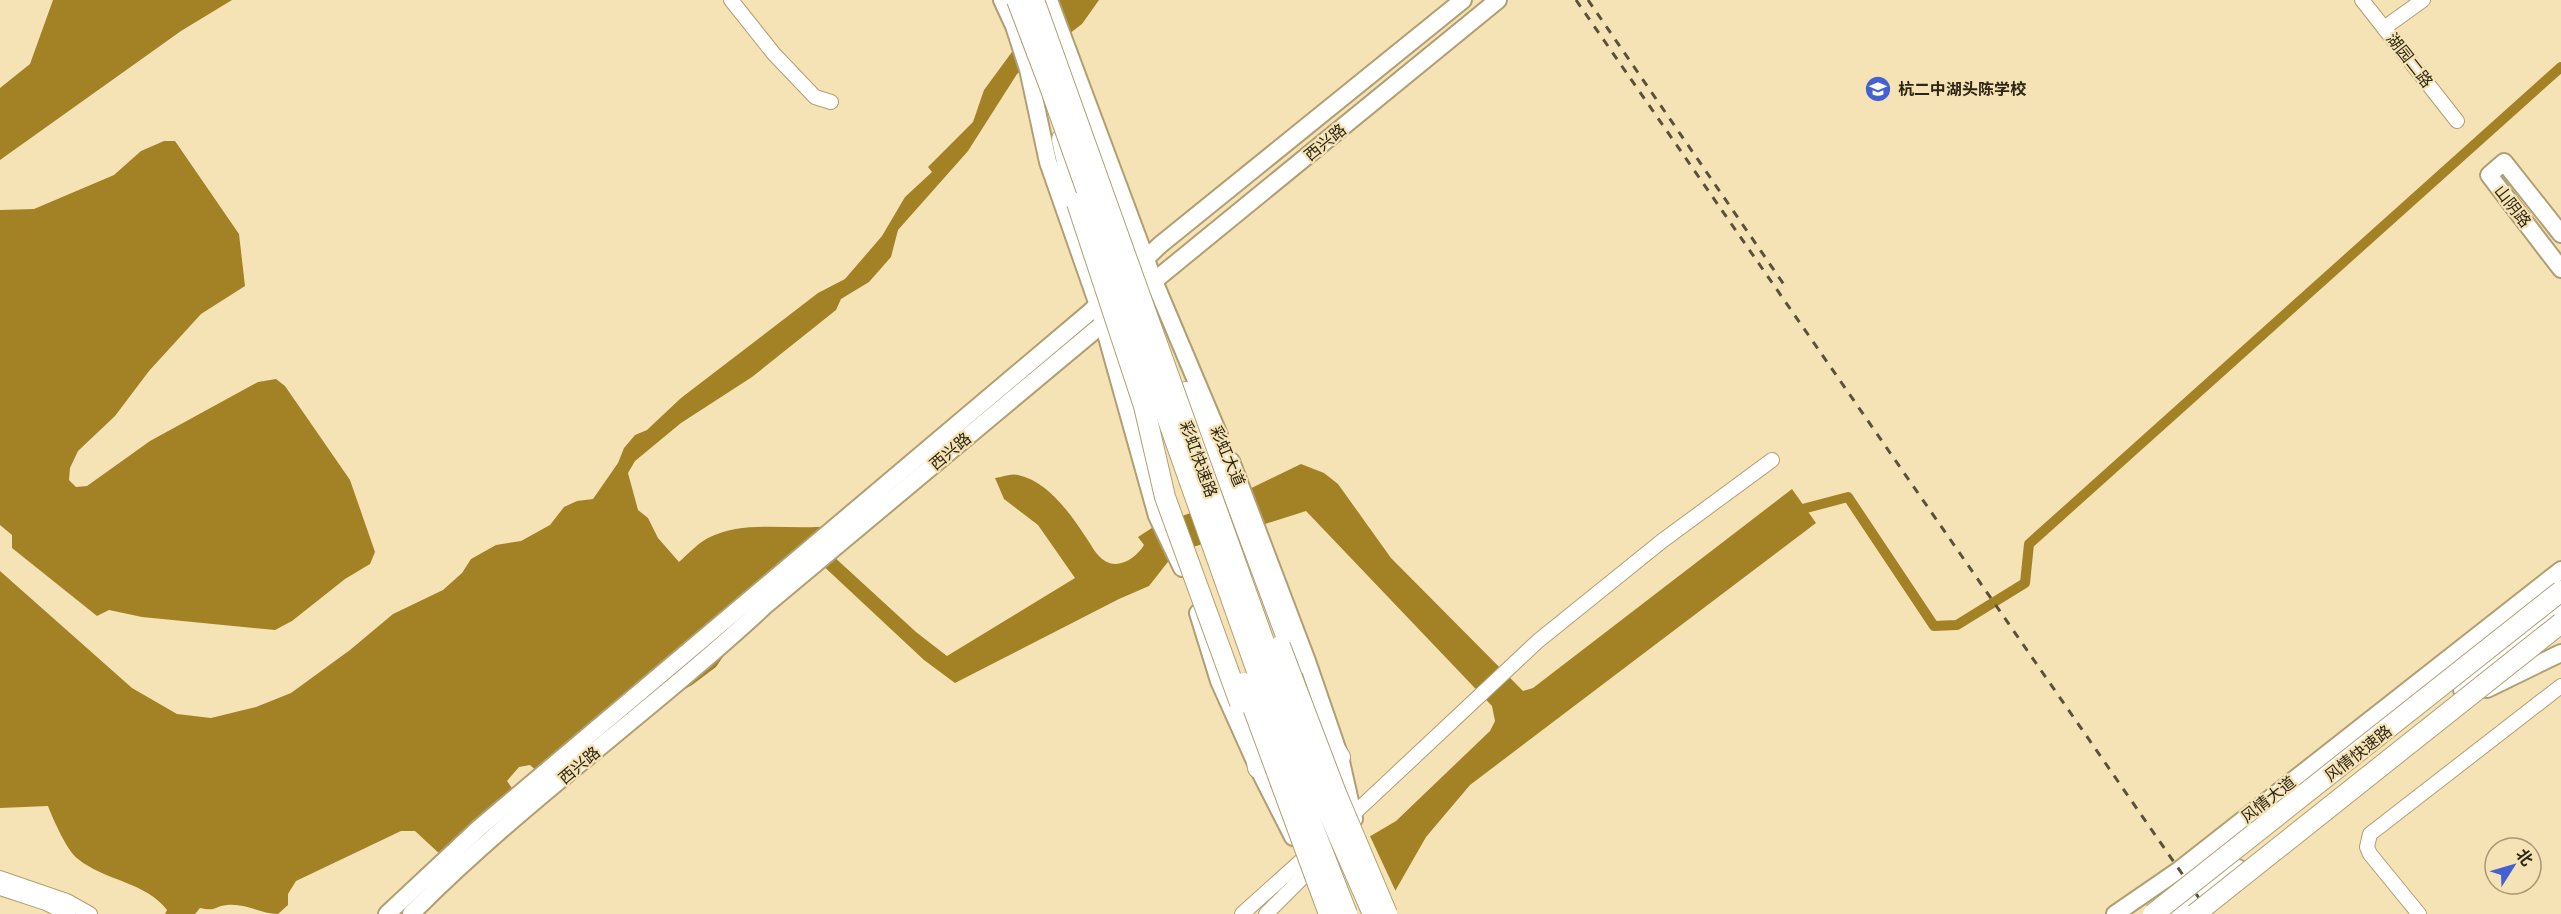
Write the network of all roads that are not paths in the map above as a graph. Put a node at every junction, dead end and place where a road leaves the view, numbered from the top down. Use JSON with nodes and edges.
{"nodes":[{"id":1,"x":731,"y":0,"type":"edge"},
{"id":2,"x":1002,"y":0,"type":"edge"},
{"id":3,"x":1017,"y":0,"type":"edge"},
{"id":4,"x":1034,"y":0,"type":"edge"},
{"id":5,"x":1049,"y":0,"type":"edge"},
{"id":6,"x":1463,"y":0,"type":"edge"},
{"id":7,"x":1498,"y":0,"type":"edge"},
{"id":8,"x":2362,"y":0,"type":"edge"},
{"id":9,"x":2423,"y":0,"type":"edge"},
{"id":10,"x":2384,"y":28,"type":"junction"},
{"id":11,"x":1055,"y":79,"type":"junction"},
{"id":12,"x":831,"y":102,"type":"dead end"},
{"id":13,"x":2457,"y":121,"type":"dead end"},
{"id":14,"x":2561,"y":234,"type":"edge"},
{"id":15,"x":1146,"y":259,"type":"junction"},
{"id":16,"x":2561,"y":269,"type":"edge"},
{"id":17,"x":1154,"y":281,"type":"junction"},
{"id":18,"x":1098,"y":305,"type":"junction"},
{"id":19,"x":1186,"y":392,"type":"junction"},
{"id":20,"x":1144,"y":406,"type":"junction"},
{"id":21,"x":1772,"y":460,"type":"dead end"},
{"id":22,"x":2561,"y":570,"type":"edge"},
{"id":23,"x":2561,"y":591,"type":"edge"},
{"id":24,"x":2561,"y":608,"type":"edge"},
{"id":25,"x":2561,"y":623,"type":"edge"},
{"id":26,"x":2561,"y":632,"type":"edge"},
{"id":27,"x":2561,"y":653,"type":"edge"},
{"id":28,"x":2519,"y":656,"type":"junction"},
{"id":29,"x":2561,"y":686,"type":"edge"},
{"id":30,"x":2487,"y":689,"type":"junction"},
{"id":31,"x":2419,"y":725,"type":"junction"},
{"id":32,"x":1340,"y":757,"type":"junction"},
{"id":33,"x":1257,"y":768,"type":"junction"},
{"id":34,"x":1356,"y":824,"type":"junction"},
{"id":35,"x":1307,"y":865,"type":"junction"},
{"id":36,"x":0,"y":878,"type":"edge"},
{"id":37,"x":0,"y":888,"type":"edge"},
{"id":38,"x":1393,"y":912,"type":"edge"},
{"id":39,"x":68,"y":914,"type":"edge"},
{"id":40,"x":90,"y":914,"type":"edge"},
{"id":41,"x":387,"y":914,"type":"edge"},
{"id":42,"x":411,"y":914,"type":"edge"},
{"id":43,"x":1242,"y":914,"type":"edge"},
{"id":44,"x":1266,"y":914,"type":"edge"},
{"id":45,"x":1329,"y":914,"type":"edge"},
{"id":46,"x":1347,"y":914,"type":"edge"},
{"id":47,"x":1373,"y":914,"type":"edge"},
{"id":48,"x":2115,"y":914,"type":"edge"},
{"id":49,"x":2153,"y":914,"type":"edge"},
{"id":50,"x":2173,"y":914,"type":"edge"},
{"id":51,"x":2195,"y":914,"type":"edge"},
{"id":52,"x":2419,"y":914,"type":"edge"}],
"edges":[{"from":1,"to":12,"type":"street"},
{"from":2,"to":18,"type":"main road"},
{"from":3,"to":11,"type":"highway","name":"彩虹快速路","bridge":true},
{"from":4,"to":11,"type":"highway","name":"彩虹快速路","bridge":true},
{"from":5,"to":15,"type":"main road","name":"彩虹大道"},
{"from":6,"to":15,"type":"main road","name":"西兴路"},
{"from":7,"to":17,"type":"main road","name":"西兴路"},
{"from":8,"to":10,"type":"street","name":"湖园二路"},
{"from":9,"to":10,"type":"street"},
{"from":10,"to":13,"type":"street","name":"湖园二路"},
{"from":11,"to":19,"type":"highway","bridge":true},
{"from":11,"to":20,"type":"highway","bridge":true},
{"from":11,"to":46,"type":"highway","name":"彩虹快速路","bridge":true},
{"from":11,"to":47,"type":"highway","name":"彩虹快速路","bridge":true},
{"from":14,"to":16,"type":"main road","name":"山阴路"},
{"from":15,"to":17,"type":"main road","name":"彩虹大道"},
{"from":15,"to":18,"type":"main road","name":"西兴路"},
{"from":17,"to":32,"type":"main road","name":"彩虹大道"},
{"from":17,"to":42,"type":"main road","name":"西兴路"},
{"from":18,"to":33,"type":"main road"},
{"from":18,"to":41,"type":"main road","name":"西兴路"},
{"from":19,"to":32,"type":"highway"},
{"from":19,"to":38,"type":"highway","bridge":true},
{"from":20,"to":33,"type":"highway","bridge":true},
{"from":20,"to":45,"type":"highway","bridge":true},
{"from":21,"to":34,"type":"street"},
{"from":22,"to":48,"type":"main road","name":"风情大道"},
{"from":23,"to":49,"type":"highway","name":"风情快速路","bridge":true},
{"from":24,"to":31,"type":"main road"},
{"from":25,"to":28,"type":"highway","name":"风情快速路","bridge":true},
{"from":26,"to":28,"type":"highway","bridge":true},
{"from":26,"to":30,"type":"main road"},
{"from":27,"to":30,"type":"main road"},
{"from":28,"to":51,"type":"highway","name":"风情快速路","bridge":true},
{"from":29,"to":52,"type":"street"},
{"from":30,"to":31,"type":"main road"},
{"from":31,"to":50,"type":"main road"},
{"from":32,"to":34,"type":"main road","name":"彩虹大道"},
{"from":33,"to":35,"type":"main road"},
{"from":34,"to":35,"type":"street"},
{"from":34,"to":38,"type":"main road","name":"彩虹大道"},
{"from":35,"to":43,"type":"street"},
{"from":35,"to":44,"type":"street"},
{"from":35,"to":45,"type":"main road","bridge":true},
{"from":36,"to":40,"type":"street"},
{"from":37,"to":39,"type":"street"}]}
